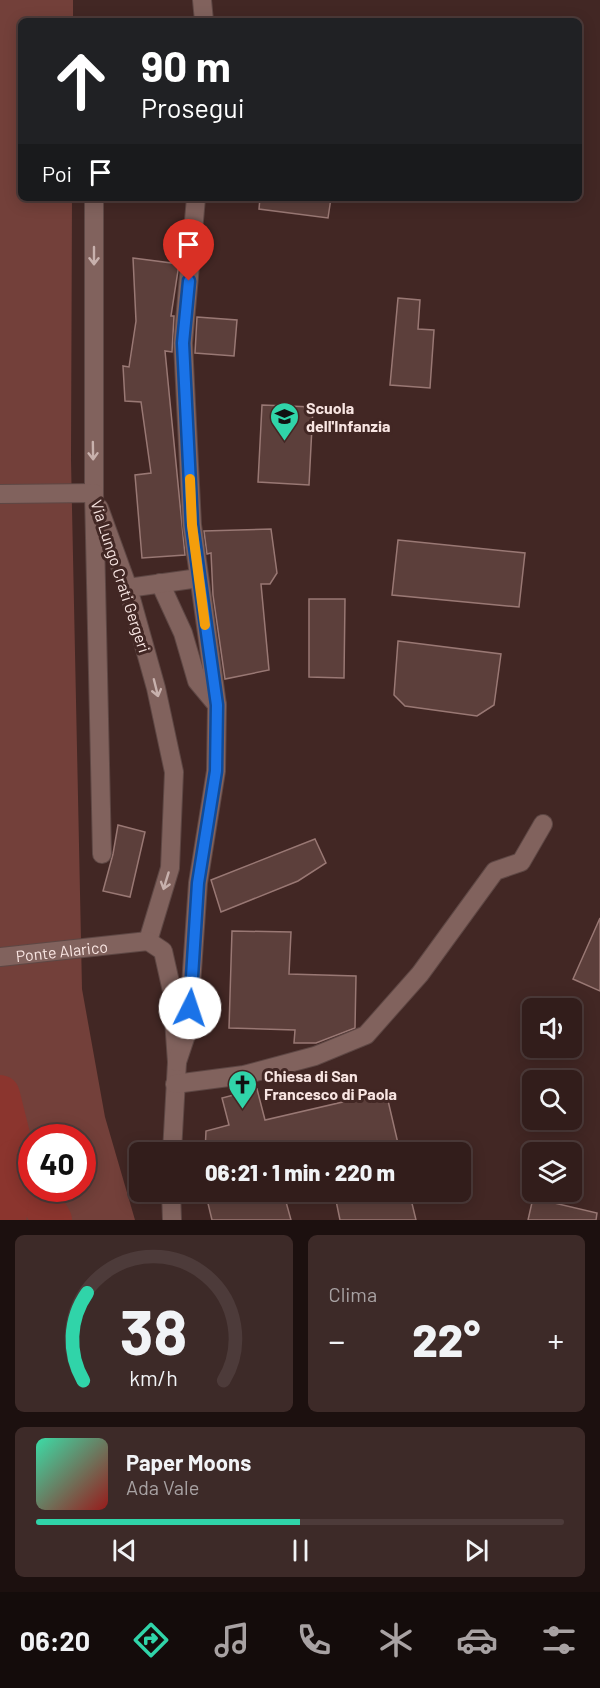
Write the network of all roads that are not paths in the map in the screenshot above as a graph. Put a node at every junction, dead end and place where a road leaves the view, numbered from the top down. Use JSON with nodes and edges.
{"nodes":[{"id":1,"x":202,"y":0,"type":"edge"},
{"id":2,"x":204,"y":18,"type":"edge"},
{"id":3,"x":94,"y":201,"type":"edge"},
{"id":4,"x":196,"y":201,"type":"edge"},
{"id":5,"x":94,"y":493,"type":"junction"},
{"id":6,"x":0,"y":494,"type":"edge"},
{"id":7,"x":199,"y":578,"type":"junction"},
{"id":8,"x":160,"y":583,"type":"junction"},
{"id":9,"x":128,"y":588,"type":"junction"},
{"id":10,"x":217,"y":705,"type":"junction"},
{"id":11,"x":543,"y":824,"type":"dead end"},
{"id":12,"x":102,"y":854,"type":"dead end"},
{"id":13,"x":148,"y":941,"type":"junction"},
{"id":14,"x":0,"y":957,"type":"edge"},
{"id":15,"x":177,"y":1062,"type":"junction"},
{"id":16,"x":175,"y":1084,"type":"junction"},
{"id":17,"x":172,"y":1142,"type":"edge"},
{"id":18,"x":171,"y":1202,"type":"edge"},
{"id":19,"x":172,"y":1220,"type":"edge"}],
"edges":[{"from":1,"to":2,"type":"street"},
{"from":3,"to":5,"type":"street","one_way":true},
{"from":4,"to":7,"type":"street"},
{"from":5,"to":6,"type":"street"},
{"from":5,"to":9,"type":"street","name":"Via Lungo Crati Gergeri"},
{"from":5,"to":12,"type":"street","name":"Via Lungo Crati Gergeri"},
{"from":7,"to":8,"type":"street"},
{"from":7,"to":10,"type":"street"},
{"from":8,"to":9,"type":"street"},
{"from":8,"to":10,"type":"street"},
{"from":9,"to":13,"type":"street","name":"Via Lungo Crati Gergeri","one_way":true},
{"from":10,"to":15,"type":"street"},
{"from":11,"to":16,"type":"street"},
{"from":13,"to":14,"type":"street","name":"Ponte Alarico"},
{"from":13,"to":15,"type":"street"},
{"from":15,"to":16,"type":"street"},
{"from":16,"to":17,"type":"street"},
{"from":18,"to":19,"type":"street"}]}
